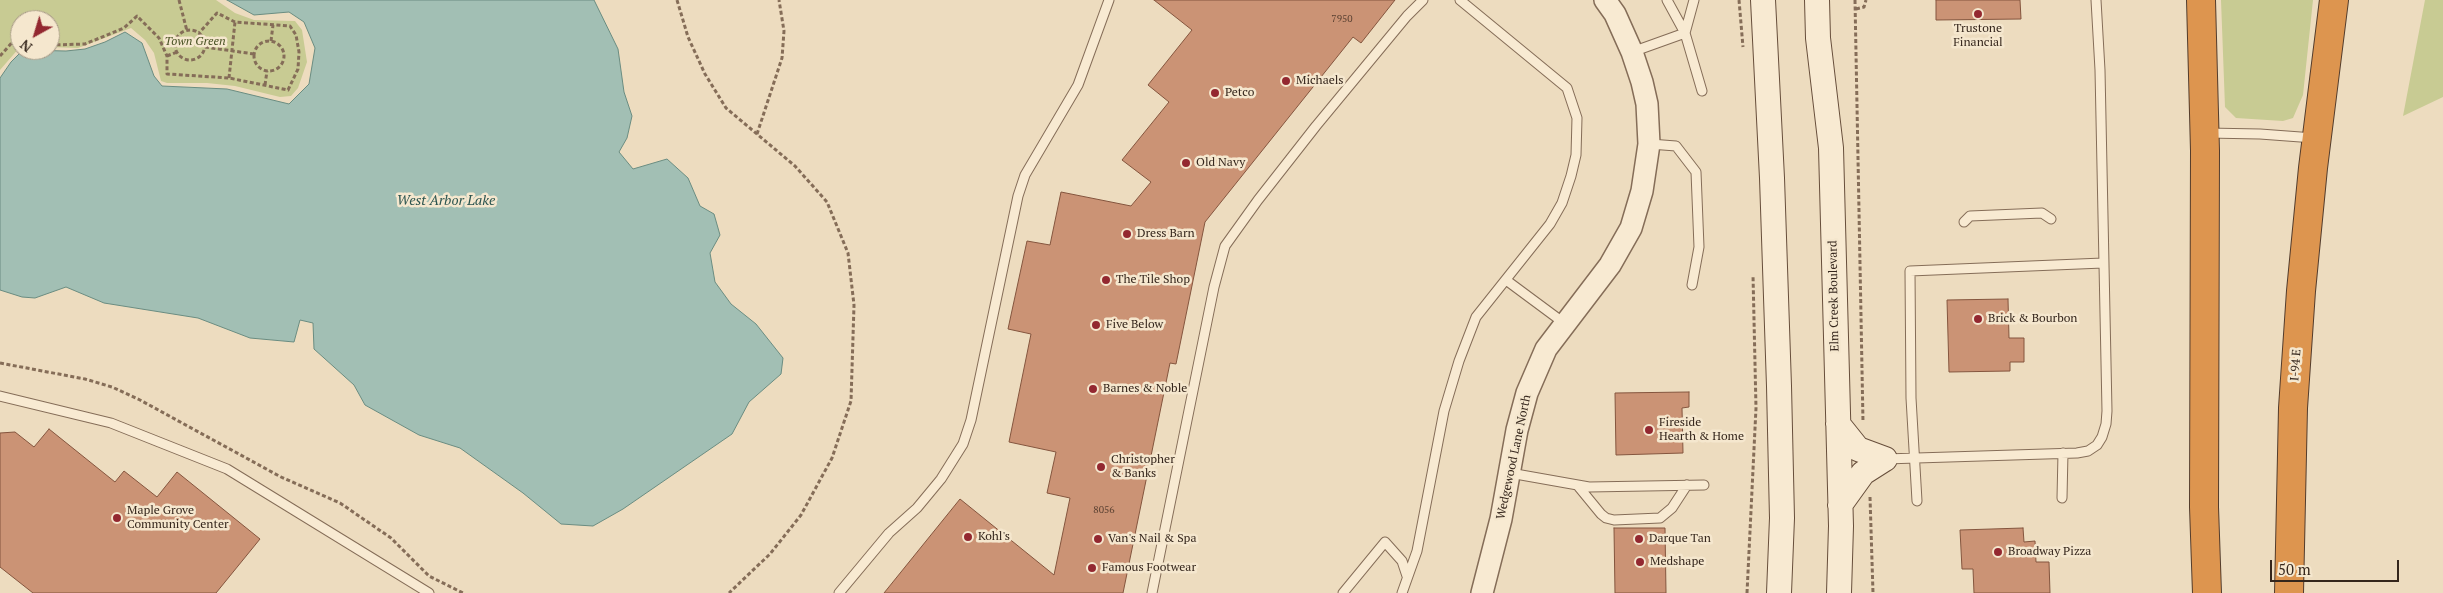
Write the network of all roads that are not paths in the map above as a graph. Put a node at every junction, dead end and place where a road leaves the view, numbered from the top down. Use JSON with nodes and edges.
{"nodes":[{"id":1,"x":1110,"y":0,"type":"edge"},
{"id":2,"x":1424,"y":0,"type":"edge"},
{"id":3,"x":1460,"y":0,"type":"edge"},
{"id":4,"x":1605,"y":0,"type":"edge"},
{"id":5,"x":1667,"y":0,"type":"edge"},
{"id":6,"x":1694,"y":0,"type":"edge"},
{"id":7,"x":1763,"y":0,"type":"edge"},
{"id":8,"x":1817,"y":0,"type":"edge"},
{"id":9,"x":2096,"y":0,"type":"edge"},
{"id":10,"x":2201,"y":0,"type":"edge"},
{"id":11,"x":2334,"y":0,"type":"edge"},
{"id":12,"x":1685,"y":33,"type":"junction"},
{"id":13,"x":1632,"y":52,"type":"junction"},
{"id":14,"x":1702,"y":92,"type":"dead end"},
{"id":15,"x":2204,"y":133,"type":"junction"},
{"id":16,"x":2317,"y":139,"type":"junction"},
{"id":17,"x":1649,"y":144,"type":"junction"},
{"id":18,"x":2051,"y":219,"type":"dead end"},
{"id":19,"x":1964,"y":222,"type":"dead end"},
{"id":20,"x":2103,"y":263,"type":"junction"},
{"id":21,"x":1506,"y":280,"type":"junction"},
{"id":22,"x":1692,"y":284,"type":"dead end"},
{"id":23,"x":1564,"y":323,"type":"junction"},
{"id":24,"x":0,"y":396,"type":"edge"},
{"id":25,"x":1838,"y":424,"type":"junction"},
{"id":26,"x":2063,"y":453,"type":"junction"},
{"id":27,"x":1915,"y":458,"type":"junction"},
{"id":28,"x":1873,"y":459,"type":"junction"},
{"id":29,"x":1510,"y":473,"type":"junction"},
{"id":30,"x":1687,"y":485,"type":"junction"},
{"id":31,"x":1704,"y":485,"type":"dead end"},
{"id":32,"x":1578,"y":486,"type":"junction"},
{"id":33,"x":2062,"y":498,"type":"dead end"},
{"id":34,"x":1917,"y":501,"type":"dead end"},
{"id":35,"x":1840,"y":505,"type":"junction"},
{"id":36,"x":1406,"y":576,"type":"junction"},
{"id":37,"x":429,"y":593,"type":"edge"},
{"id":38,"x":838,"y":593,"type":"edge"},
{"id":39,"x":1152,"y":593,"type":"edge"},
{"id":40,"x":1343,"y":593,"type":"edge"},
{"id":41,"x":1402,"y":593,"type":"edge"},
{"id":42,"x":1482,"y":593,"type":"edge"},
{"id":43,"x":1779,"y":593,"type":"edge"},
{"id":44,"x":1839,"y":593,"type":"edge"},
{"id":45,"x":2207,"y":593,"type":"edge"},
{"id":46,"x":2289,"y":593,"type":"edge"}],
"edges":[{"from":1,"to":38,"type":"lane"},
{"from":2,"to":39,"type":"lane"},
{"from":3,"to":21,"type":"lane"},
{"from":4,"to":13,"type":"street","name":"Wedgewood Lane North"},
{"from":5,"to":12,"type":"lane"},
{"from":6,"to":12,"type":"lane"},
{"from":7,"to":43,"type":"main road"},
{"from":8,"to":25,"type":"main road","name":"Elm Creek Boulevard"},
{"from":9,"to":20,"type":"lane"},
{"from":10,"to":15,"type":"highway"},
{"from":11,"to":16,"type":"highway","name":"I-94 E"},
{"from":12,"to":13,"type":"lane"},
{"from":12,"to":14,"type":"lane"},
{"from":13,"to":17,"type":"street","name":"Wedgewood Lane North"},
{"from":15,"to":16,"type":"lane"},
{"from":15,"to":45,"type":"highway"},
{"from":16,"to":46,"type":"highway","name":"I-94 E"},
{"from":17,"to":22,"type":"lane"},
{"from":17,"to":23,"type":"street","name":"Wedgewood Lane North"},
{"from":18,"to":19,"type":"lane"},
{"from":20,"to":26,"type":"lane"},
{"from":20,"to":27,"type":"lane"},
{"from":21,"to":23,"type":"lane"},
{"from":21,"to":36,"type":"lane"},
{"from":23,"to":29,"type":"street","name":"Wedgewood Lane North"},
{"from":24,"to":37,"type":"lane"},
{"from":25,"to":28,"type":"main road"},
{"from":25,"to":35,"type":"main road","name":"Elm Creek Boulevard"},
{"from":26,"to":27,"type":"lane"},
{"from":26,"to":33,"type":"lane"},
{"from":27,"to":28,"type":"lane"},
{"from":27,"to":34,"type":"lane"},
{"from":28,"to":35,"type":"main road"},
{"from":29,"to":32,"type":"lane"},
{"from":29,"to":42,"type":"street","name":"Wedgewood Lane North"},
{"from":30,"to":31,"type":"lane"},
{"from":30,"to":32,"type":"lane"},
{"from":30,"to":32,"type":"lane"},
{"from":35,"to":44,"type":"main road","name":"Elm Creek Boulevard"},
{"from":36,"to":40,"type":"lane"},
{"from":36,"to":41,"type":"lane"}]}
